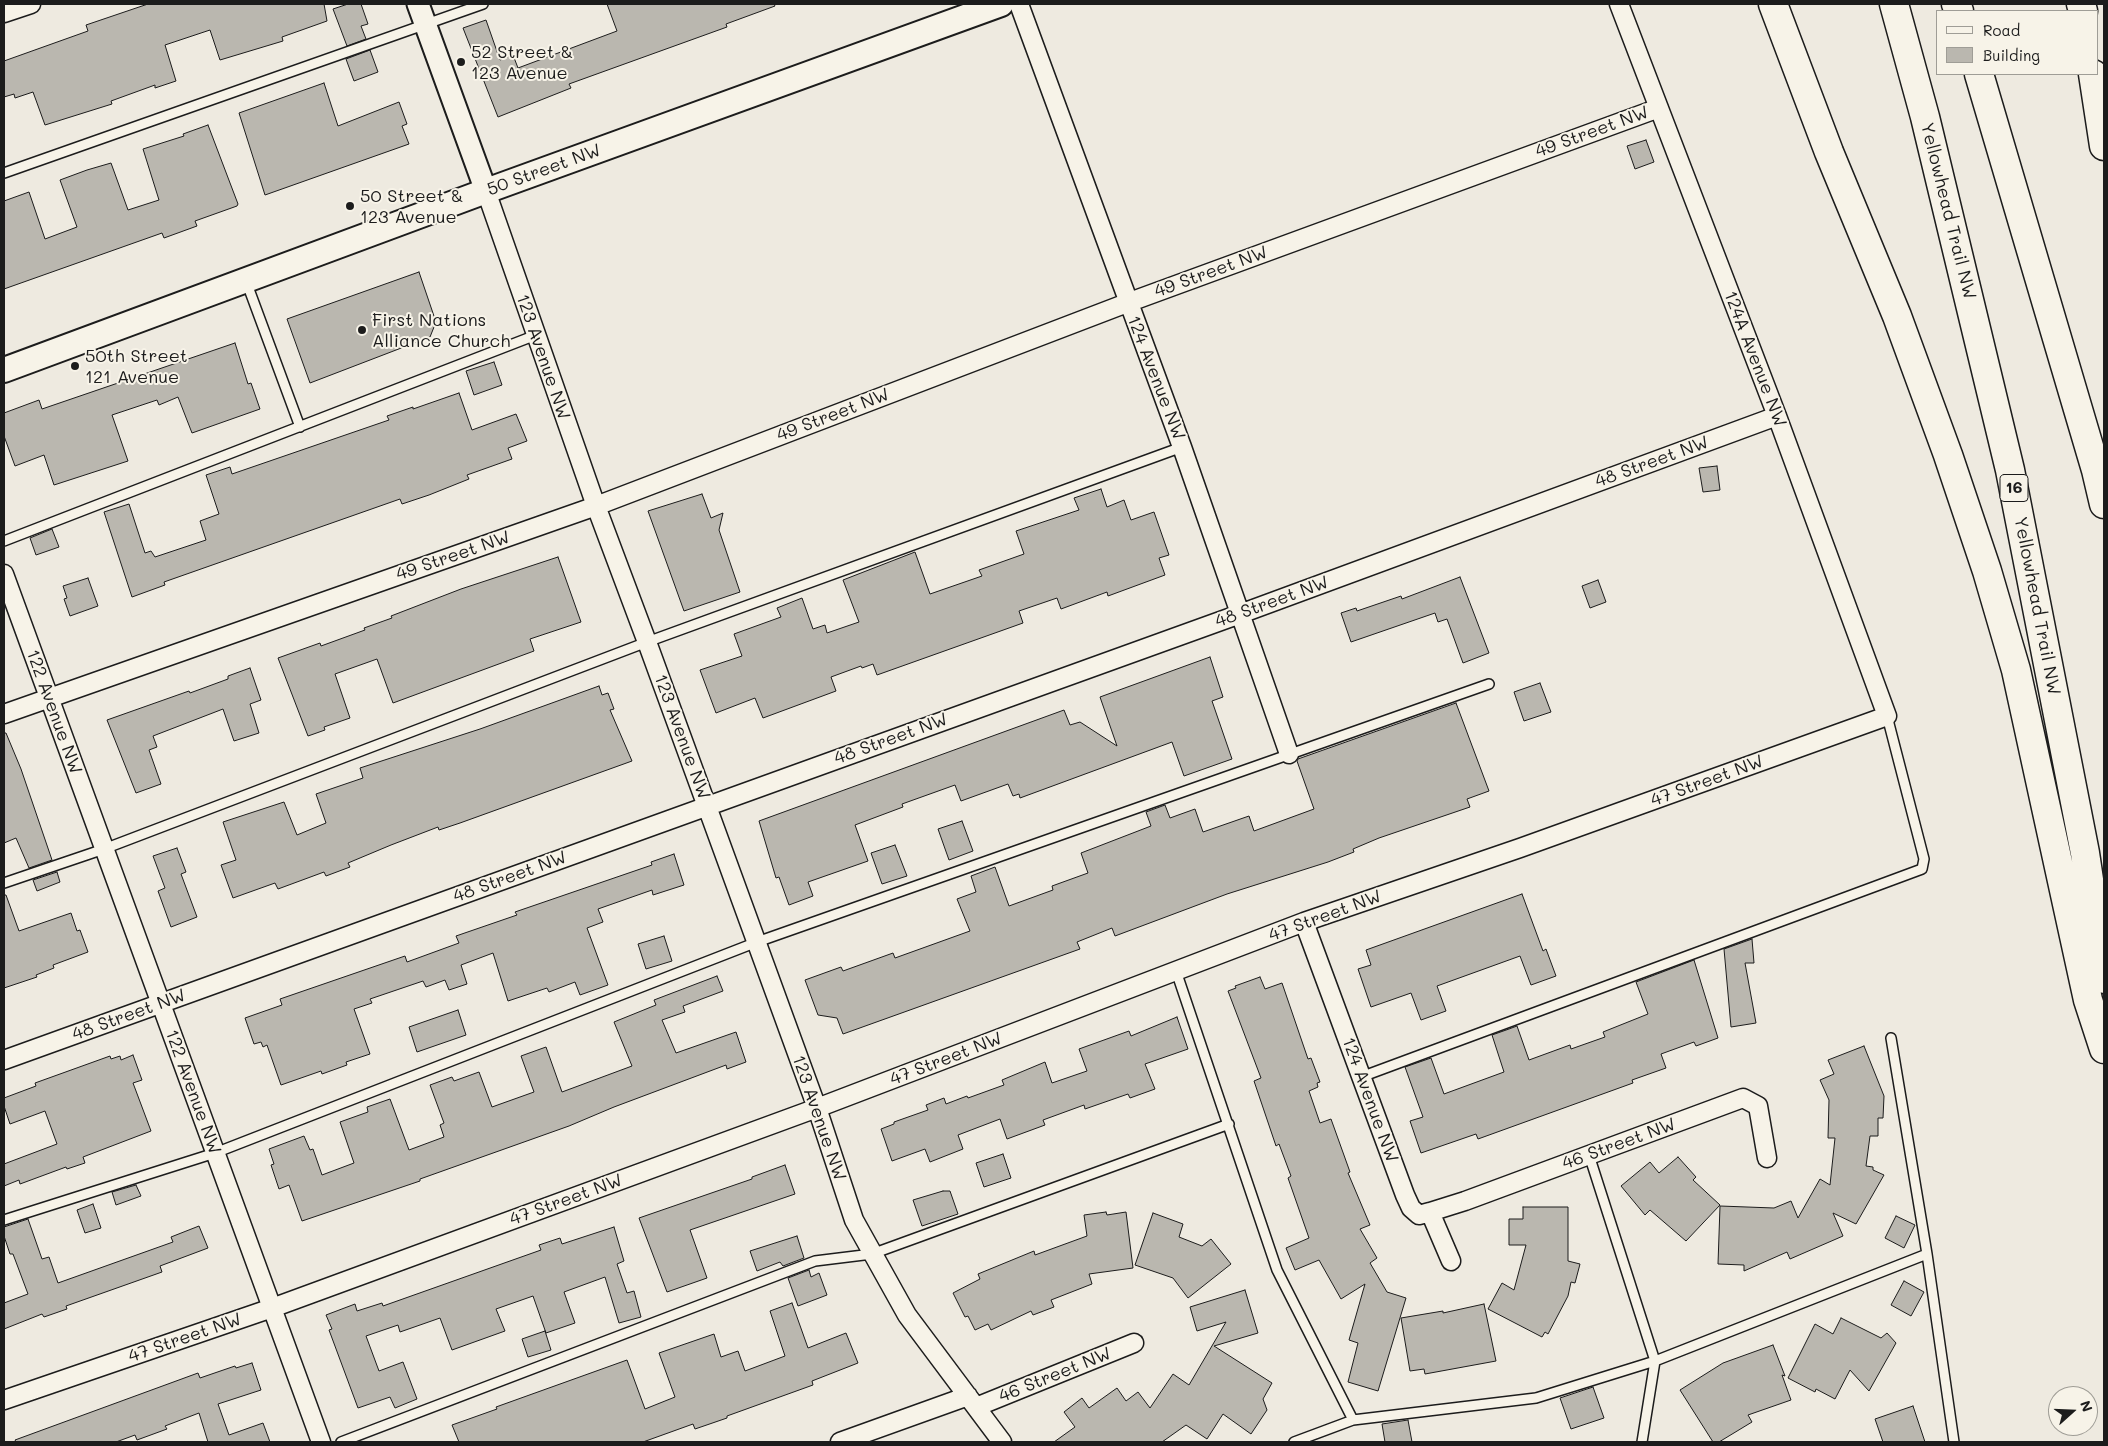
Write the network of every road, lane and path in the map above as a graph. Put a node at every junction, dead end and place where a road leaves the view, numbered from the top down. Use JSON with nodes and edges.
{"nodes":[{"id":1,"x":31,"y":4,"type":"edge"},
{"id":2,"x":418,"y":4,"type":"edge"},
{"id":3,"x":483,"y":4,"type":"edge"},
{"id":4,"x":1018,"y":4,"type":"edge"},
{"id":5,"x":1619,"y":4,"type":"edge"},
{"id":6,"x":1773,"y":4,"type":"edge"},
{"id":7,"x":1894,"y":4,"type":"edge"},
{"id":8,"x":996,"y":5,"type":"edge"},
{"id":9,"x":4,"y":13,"type":"edge"},
{"id":10,"x":425,"y":24,"type":"junction"},
{"id":11,"x":1979,"y":75,"type":"edge"},
{"id":12,"x":2093,"y":75,"type":"edge"},
{"id":13,"x":1658,"y":108,"type":"junction"},
{"id":14,"x":2104,"y":146,"type":"edge"},
{"id":15,"x":4,"y":173,"type":"edge"},
{"id":16,"x":486,"y":191,"type":"junction"},
{"id":17,"x":246,"y":280,"type":"junction"},
{"id":18,"x":1127,"y":303,"type":"junction"},
{"id":19,"x":536,"y":335,"type":"junction"},
{"id":20,"x":4,"y":370,"type":"edge"},
{"id":21,"x":1777,"y":416,"type":"junction"},
{"id":22,"x":300,"y":427,"type":"junction"},
{"id":23,"x":1182,"y":447,"type":"junction"},
{"id":24,"x":2104,"y":504,"type":"edge"},
{"id":25,"x":596,"y":506,"type":"junction"},
{"id":26,"x":4,"y":541,"type":"edge"},
{"id":27,"x":4,"y":574,"type":"edge"},
{"id":28,"x":1240,"y":614,"type":"junction"},
{"id":29,"x":648,"y":642,"type":"junction"},
{"id":30,"x":1489,"y":684,"type":"dead end"},
{"id":31,"x":49,"y":698,"type":"junction"},
{"id":32,"x":4,"y":714,"type":"edge"},
{"id":33,"x":1887,"y":716,"type":"junction"},
{"id":34,"x":1289,"y":754,"type":"junction"},
{"id":35,"x":707,"y":805,"type":"junction"},
{"id":36,"x":104,"y":849,"type":"junction"},
{"id":37,"x":4,"y":883,"type":"edge"},
{"id":38,"x":1304,"y":922,"type":"junction"},
{"id":39,"x":757,"y":942,"type":"junction"},
{"id":40,"x":1176,"y":971,"type":"junction"},
{"id":41,"x":2104,"y":979,"type":"edge"},
{"id":42,"x":160,"y":1003,"type":"junction"},
{"id":43,"x":1891,"y":1038,"type":"dead end"},
{"id":44,"x":2104,"y":1049,"type":"edge"},
{"id":45,"x":4,"y":1060,"type":"edge"},
{"id":46,"x":1361,"y":1077,"type":"junction"},
{"id":47,"x":817,"y":1108,"type":"junction"},
{"id":48,"x":1229,"y":1124,"type":"junction"},
{"id":49,"x":215,"y":1153,"type":"junction"},
{"id":50,"x":1589,"y":1155,"type":"junction"},
{"id":51,"x":1768,"y":1158,"type":"dead end"},
{"id":52,"x":1430,"y":1212,"type":"junction"},
{"id":53,"x":4,"y":1220,"type":"edge"},
{"id":54,"x":872,"y":1254,"type":"junction"},
{"id":55,"x":1927,"y":1254,"type":"junction"},
{"id":56,"x":1451,"y":1261,"type":"dead end"},
{"id":57,"x":272,"y":1308,"type":"junction"},
{"id":58,"x":1134,"y":1343,"type":"dead end"},
{"id":59,"x":1655,"y":1361,"type":"junction"},
{"id":60,"x":4,"y":1400,"type":"edge"},
{"id":61,"x":972,"y":1401,"type":"junction"},
{"id":62,"x":1353,"y":1420,"type":"junction"},
{"id":63,"x":321,"y":1442,"type":"edge"},
{"id":64,"x":341,"y":1442,"type":"edge"},
{"id":65,"x":840,"y":1442,"type":"edge"},
{"id":66,"x":1002,"y":1442,"type":"edge"},
{"id":67,"x":1294,"y":1442,"type":"edge"},
{"id":68,"x":1642,"y":1442,"type":"edge"},
{"id":69,"x":1954,"y":1442,"type":"edge"}],
"edges":[{"from":1,"to":9,"type":"street"},
{"from":2,"to":10,"type":"street","name":"123 Avenue NW"},
{"from":3,"to":10,"type":"lane"},
{"from":4,"to":18,"type":"street","name":"124 Avenue NW"},
{"from":5,"to":13,"type":"street","name":"124A Avenue NW"},
{"from":6,"to":44,"type":"highway"},
{"from":7,"to":41,"type":"highway","name":"Yellowhead Trail NW","number":"16"},
{"from":8,"to":16,"type":"main road","name":"50 Street NW"},
{"from":10,"to":15,"type":"lane"},
{"from":10,"to":16,"type":"street","name":"123 Avenue NW"},
{"from":11,"to":24,"type":"highway"},
{"from":12,"to":14,"type":"highway"},
{"from":13,"to":18,"type":"street","name":"49 Street NW"},
{"from":13,"to":21,"type":"street","name":"124A Avenue NW"},
{"from":16,"to":17,"type":"main road","name":"50 Street NW"},
{"from":16,"to":19,"type":"street","name":"123 Avenue NW"},
{"from":17,"to":20,"type":"main road","name":"50 Street NW"},
{"from":17,"to":22,"type":"lane"},
{"from":18,"to":23,"type":"street","name":"124 Avenue NW"},
{"from":18,"to":25,"type":"street","name":"49 Street NW"},
{"from":19,"to":22,"type":"lane"},
{"from":19,"to":25,"type":"street","name":"123 Avenue NW"},
{"from":21,"to":28,"type":"street","name":"48 Street NW"},
{"from":21,"to":33,"type":"street","name":"124A Avenue NW"},
{"from":22,"to":26,"type":"lane"},
{"from":23,"to":28,"type":"street","name":"124 Avenue NW"},
{"from":23,"to":29,"type":"lane"},
{"from":25,"to":29,"type":"street","name":"123 Avenue NW"},
{"from":25,"to":31,"type":"street","name":"49 Street NW"},
{"from":27,"to":31,"type":"street","name":"122 Avenue NW"},
{"from":28,"to":34,"type":"street","name":"124 Avenue NW"},
{"from":28,"to":35,"type":"street","name":"48 Street NW"},
{"from":29,"to":35,"type":"street","name":"123 Avenue NW"},
{"from":29,"to":36,"type":"lane"},
{"from":30,"to":34,"type":"lane"},
{"from":31,"to":32,"type":"street","name":"49 Street NW"},
{"from":31,"to":36,"type":"street","name":"122 Avenue NW"},
{"from":33,"to":38,"type":"street","name":"47 Street NW"},
{"from":33,"to":46,"type":"lane"},
{"from":34,"to":39,"type":"lane"},
{"from":35,"to":39,"type":"street","name":"123 Avenue NW"},
{"from":35,"to":42,"type":"street","name":"48 Street NW"},
{"from":36,"to":37,"type":"lane"},
{"from":36,"to":42,"type":"street","name":"122 Avenue NW"},
{"from":38,"to":40,"type":"street","name":"47 Street NW"},
{"from":38,"to":46,"type":"street","name":"124 Avenue NW"},
{"from":39,"to":47,"type":"street","name":"123 Avenue NW"},
{"from":39,"to":49,"type":"lane"},
{"from":40,"to":47,"type":"street","name":"47 Street NW"},
{"from":40,"to":48,"type":"lane"},
{"from":42,"to":45,"type":"street","name":"48 Street NW"},
{"from":42,"to":49,"type":"street","name":"122 Avenue NW"},
{"from":43,"to":55,"type":"lane"},
{"from":46,"to":52,"type":"street","name":"124 Avenue NW"},
{"from":47,"to":54,"type":"street","name":"123 Avenue NW"},
{"from":47,"to":57,"type":"street","name":"47 Street NW"},
{"from":48,"to":54,"type":"lane"},
{"from":48,"to":62,"type":"lane"},
{"from":49,"to":53,"type":"lane"},
{"from":49,"to":57,"type":"street","name":"122 Avenue NW"},
{"from":50,"to":51,"type":"street","name":"46 Street NW"},
{"from":50,"to":52,"type":"street","name":"46 Street NW"},
{"from":50,"to":59,"type":"lane"},
{"from":52,"to":56,"type":"street"},
{"from":54,"to":61,"type":"street","name":"123 Avenue NW"},
{"from":54,"to":64,"type":"lane"},
{"from":55,"to":59,"type":"lane"},
{"from":55,"to":69,"type":"lane"},
{"from":57,"to":60,"type":"street","name":"47 Street NW"},
{"from":57,"to":63,"type":"street","name":"122 Avenue NW"},
{"from":58,"to":61,"type":"street","name":"46 Street NW"},
{"from":59,"to":62,"type":"lane"},
{"from":59,"to":68,"type":"lane"},
{"from":61,"to":65,"type":"street","name":"46 Street NW"},
{"from":61,"to":66,"type":"street","name":"123 Avenue NW"},
{"from":62,"to":67,"type":"lane"}]}
